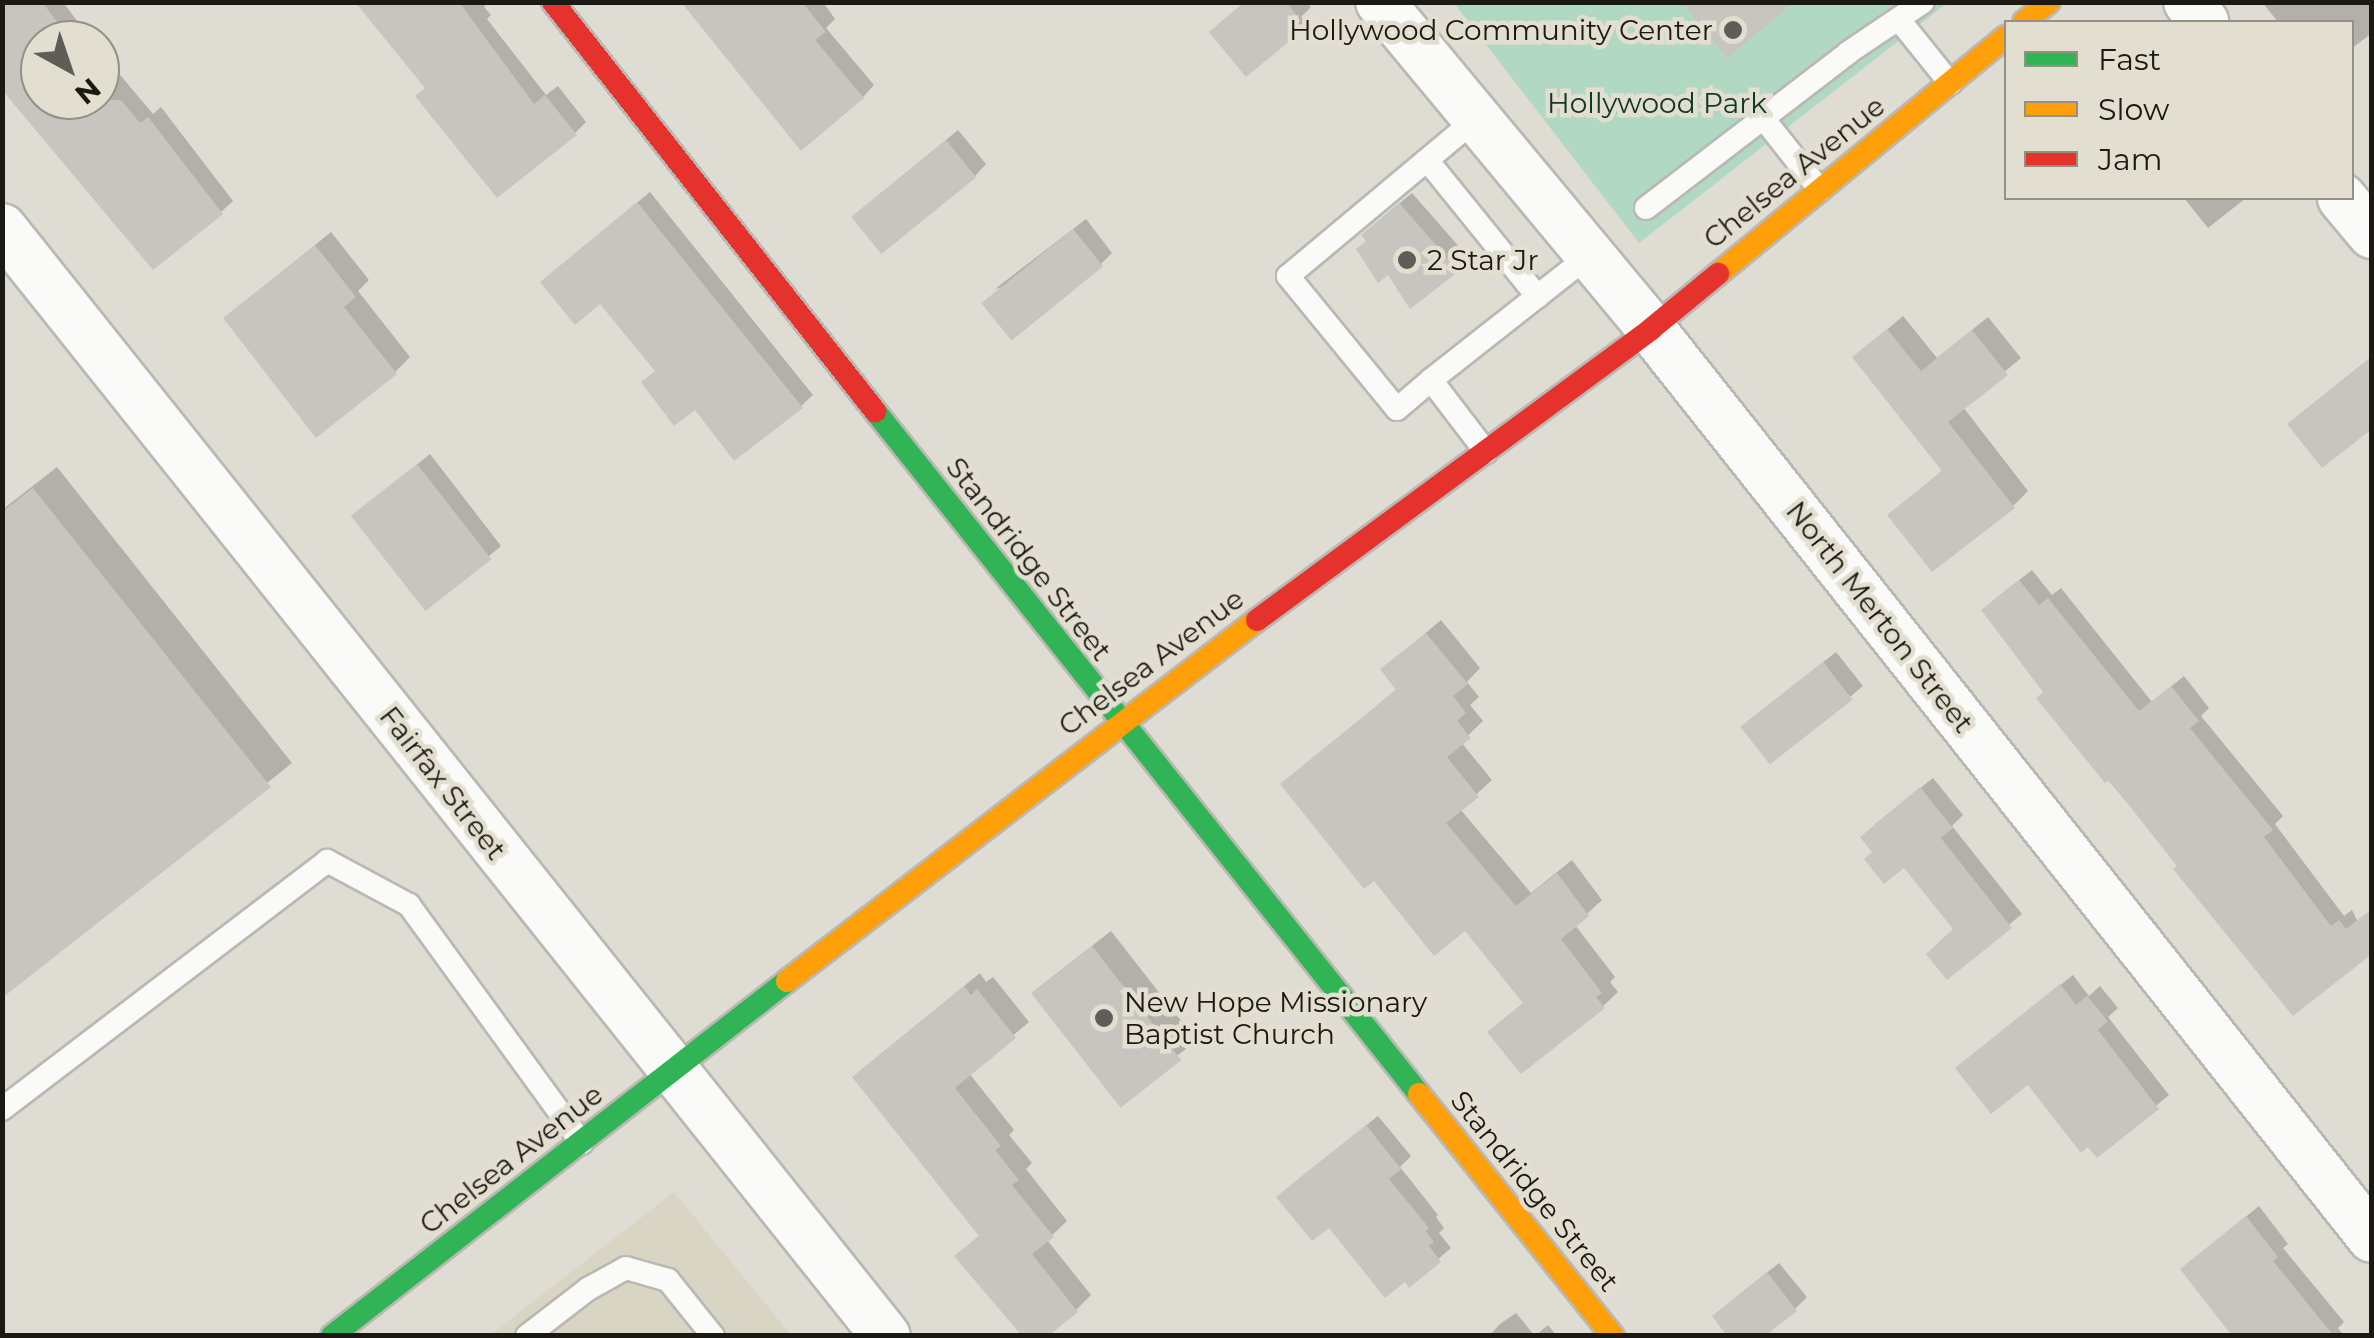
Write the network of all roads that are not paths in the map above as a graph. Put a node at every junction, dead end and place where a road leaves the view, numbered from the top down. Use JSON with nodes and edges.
{"nodes":[{"id":1,"x":553,"y":2,"type":"edge"},
{"id":2,"x":1380,"y":2,"type":"edge"},
{"id":3,"x":1923,"y":2,"type":"edge"},
{"id":4,"x":2048,"y":2,"type":"edge"},
{"id":5,"x":2026,"y":20,"type":"edge"},
{"id":6,"x":1900,"y":21,"type":"junction"},
{"id":7,"x":2004,"y":39,"type":"edge"},
{"id":8,"x":1950,"y":83,"type":"junction"},
{"id":9,"x":1763,"y":118,"type":"junction"},
{"id":10,"x":1476,"y":119,"type":"junction"},
{"id":11,"x":1427,"y":160,"type":"junction"},
{"id":12,"x":1820,"y":190,"type":"junction"},
{"id":13,"x":2344,"y":200,"type":"edge"},
{"id":14,"x":1646,"y":208,"type":"dead end"},
{"id":15,"x":2,"y":228,"type":"edge"},
{"id":16,"x":2372,"y":234,"type":"edge"},
{"id":17,"x":1590,"y":255,"type":"junction"},
{"id":18,"x":1538,"y":296,"type":"junction"},
{"id":19,"x":1651,"y":329,"type":"junction"},
{"id":20,"x":1431,"y":380,"type":"junction"},
{"id":21,"x":1486,"y":452,"type":"junction"},
{"id":22,"x":1119,"y":722,"type":"junction"},
{"id":23,"x":673,"y":1072,"type":"junction"},
{"id":24,"x":2,"y":1110,"type":"edge"},
{"id":25,"x":582,"y":1143,"type":"junction"},
{"id":26,"x":2372,"y":1238,"type":"edge"},
{"id":27,"x":332,"y":1336,"type":"edge"},
{"id":28,"x":527,"y":1336,"type":"edge"},
{"id":29,"x":713,"y":1336,"type":"edge"},
{"id":30,"x":886,"y":1336,"type":"edge"},
{"id":31,"x":1613,"y":1336,"type":"edge"}],
"edges":[{"from":1,"to":22,"type":"main road","name":"Standridge Street"},
{"from":2,"to":10,"type":"street","name":"North Merton Street"},
{"from":3,"to":6,"type":"lane"},
{"from":4,"to":5,"type":"main road"},
{"from":6,"to":8,"type":"lane"},
{"from":6,"to":9,"type":"lane"},
{"from":7,"to":8,"type":"main road","name":"Chelsea Avenue"},
{"from":8,"to":12,"type":"main road","name":"Chelsea Avenue"},
{"from":9,"to":12,"type":"lane"},
{"from":9,"to":14,"type":"lane"},
{"from":10,"to":11,"type":"lane"},
{"from":10,"to":17,"type":"street","name":"North Merton Street"},
{"from":11,"to":18,"type":"lane"},
{"from":11,"to":20,"type":"lane"},
{"from":12,"to":19,"type":"main road","name":"Chelsea Avenue"},
{"from":13,"to":16,"type":"street"},
{"from":15,"to":23,"type":"street","name":"Fairfax Street"},
{"from":17,"to":18,"type":"lane"},
{"from":17,"to":19,"type":"street","name":"North Merton Street"},
{"from":18,"to":20,"type":"lane"},
{"from":19,"to":21,"type":"main road","name":"Chelsea Avenue"},
{"from":19,"to":26,"type":"street","name":"North Merton Street"},
{"from":20,"to":21,"type":"lane"},
{"from":21,"to":22,"type":"main road","name":"Chelsea Avenue"},
{"from":22,"to":23,"type":"main road","name":"Chelsea Avenue"},
{"from":22,"to":31,"type":"main road","name":"Standridge Street"},
{"from":23,"to":25,"type":"main road","name":"Chelsea Avenue"},
{"from":23,"to":30,"type":"street","name":"Fairfax Street"},
{"from":24,"to":25,"type":"lane"},
{"from":25,"to":27,"type":"main road","name":"Chelsea Avenue"},
{"from":28,"to":29,"type":"lane"}]}
